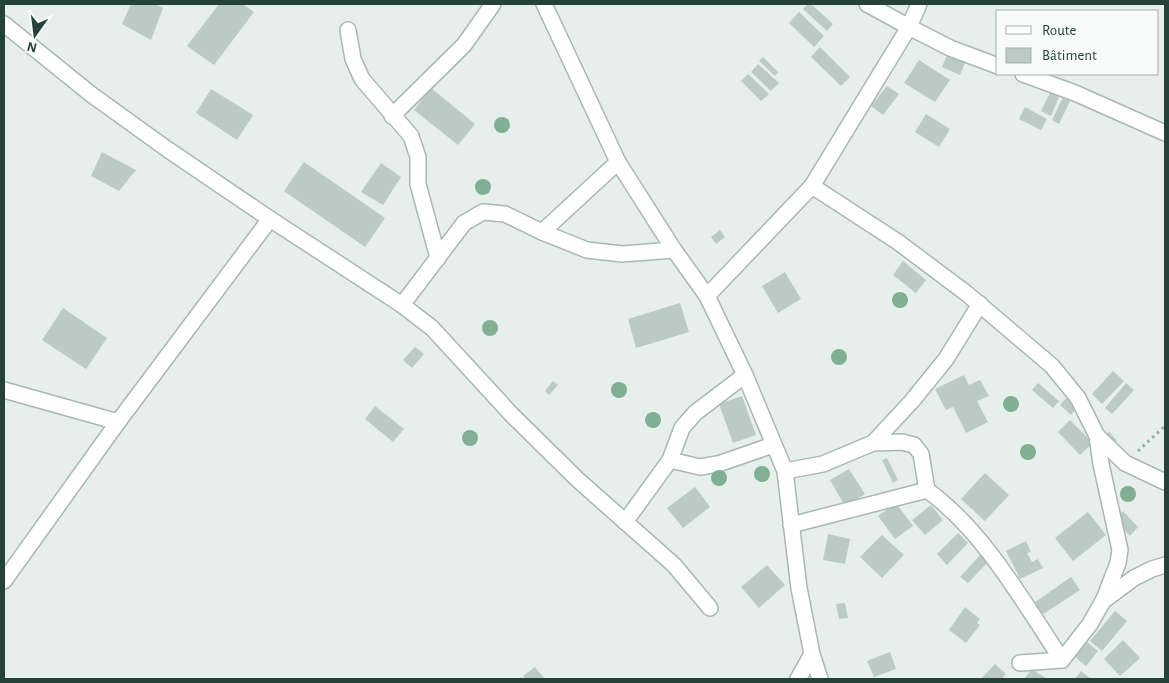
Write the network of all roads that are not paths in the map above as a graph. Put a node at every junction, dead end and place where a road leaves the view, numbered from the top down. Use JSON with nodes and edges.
{"nodes":[{"id":1,"x":493,"y":4,"type":"edge"},
{"id":2,"x":544,"y":4,"type":"edge"},
{"id":3,"x":867,"y":4,"type":"edge"},
{"id":4,"x":919,"y":4,"type":"edge"},
{"id":5,"x":4,"y":24,"type":"edge"},
{"id":6,"x":908,"y":27,"type":"junction"},
{"id":7,"x":348,"y":30,"type":"dead end"},
{"id":8,"x":996,"y":65,"type":"edge"},
{"id":9,"x":1026,"y":75,"type":"edge"},
{"id":10,"x":392,"y":116,"type":"junction"},
{"id":11,"x":1165,"y":133,"type":"edge"},
{"id":12,"x":618,"y":162,"type":"junction"},
{"id":13,"x":812,"y":186,"type":"junction"},
{"id":14,"x":270,"y":219,"type":"junction"},
{"id":15,"x":542,"y":232,"type":"junction"},
{"id":16,"x":674,"y":250,"type":"junction"},
{"id":17,"x":438,"y":258,"type":"junction"},
{"id":18,"x":707,"y":296,"type":"junction"},
{"id":19,"x":980,"y":304,"type":"junction"},
{"id":20,"x":402,"y":305,"type":"junction"},
{"id":21,"x":745,"y":375,"type":"junction"},
{"id":22,"x":4,"y":390,"type":"edge"},
{"id":23,"x":118,"y":422,"type":"junction"},
{"id":24,"x":1097,"y":436,"type":"junction"},
{"id":25,"x":874,"y":443,"type":"junction"},
{"id":26,"x":773,"y":445,"type":"junction"},
{"id":27,"x":670,"y":460,"type":"junction"},
{"id":28,"x":785,"y":471,"type":"junction"},
{"id":29,"x":1165,"y":482,"type":"edge"},
{"id":30,"x":927,"y":490,"type":"junction"},
{"id":31,"x":625,"y":522,"type":"junction"},
{"id":32,"x":791,"y":525,"type":"junction"},
{"id":33,"x":1165,"y":565,"type":"edge"},
{"id":34,"x":4,"y":581,"type":"edge"},
{"id":35,"x":1103,"y":601,"type":"junction"},
{"id":36,"x":710,"y":608,"type":"dead end"},
{"id":37,"x":812,"y":654,"type":"junction"},
{"id":38,"x":1062,"y":660,"type":"junction"},
{"id":39,"x":1020,"y":662,"type":"dead end"},
{"id":40,"x":798,"y":679,"type":"edge"},
{"id":41,"x":820,"y":679,"type":"edge"}],
"edges":[{"from":1,"to":10,"type":"street"},
{"from":2,"to":12,"type":"street"},
{"from":3,"to":6,"type":"street"},
{"from":4,"to":6,"type":"street"},
{"from":5,"to":14,"type":"street"},
{"from":6,"to":8,"type":"street"},
{"from":6,"to":13,"type":"street"},
{"from":7,"to":10,"type":"street"},
{"from":9,"to":11,"type":"street"},
{"from":10,"to":17,"type":"street"},
{"from":12,"to":15,"type":"street"},
{"from":12,"to":16,"type":"street"},
{"from":13,"to":18,"type":"street"},
{"from":13,"to":19,"type":"street"},
{"from":14,"to":20,"type":"street"},
{"from":14,"to":23,"type":"street"},
{"from":15,"to":16,"type":"street"},
{"from":15,"to":17,"type":"street"},
{"from":16,"to":18,"type":"street"},
{"from":17,"to":20,"type":"street"},
{"from":18,"to":21,"type":"street"},
{"from":19,"to":24,"type":"street"},
{"from":19,"to":25,"type":"street"},
{"from":20,"to":31,"type":"street"},
{"from":21,"to":26,"type":"street"},
{"from":21,"to":27,"type":"street"},
{"from":22,"to":23,"type":"street"},
{"from":23,"to":34,"type":"street"},
{"from":24,"to":29,"type":"street"},
{"from":24,"to":35,"type":"street"},
{"from":25,"to":28,"type":"street"},
{"from":25,"to":30,"type":"street"},
{"from":26,"to":27,"type":"street"},
{"from":26,"to":28,"type":"street"},
{"from":27,"to":31,"type":"street"},
{"from":28,"to":32,"type":"street"},
{"from":30,"to":32,"type":"street"},
{"from":30,"to":38,"type":"street"},
{"from":31,"to":36,"type":"street"},
{"from":32,"to":37,"type":"street"},
{"from":33,"to":35,"type":"street"},
{"from":35,"to":38,"type":"street"},
{"from":37,"to":40,"type":"street"},
{"from":37,"to":41,"type":"street"},
{"from":38,"to":39,"type":"street"}]}
